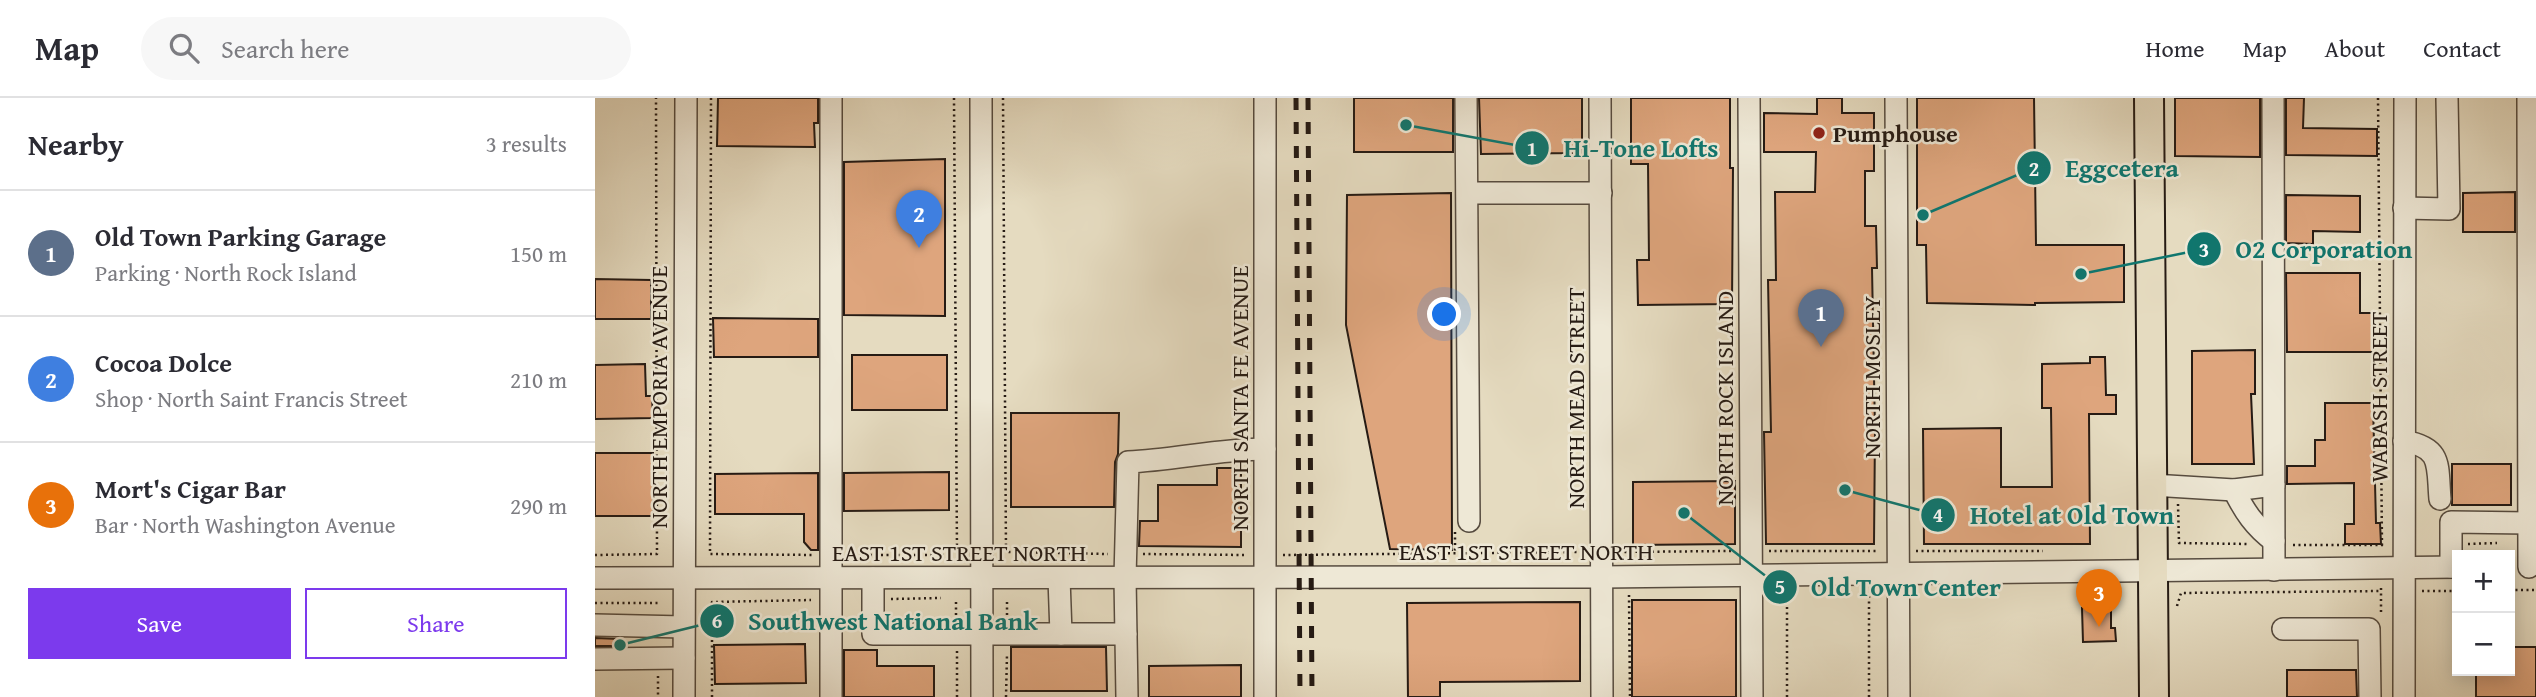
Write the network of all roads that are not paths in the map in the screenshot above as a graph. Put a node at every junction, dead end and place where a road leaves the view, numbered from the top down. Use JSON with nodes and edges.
{"nodes":[{"id":1,"x":686,"y":98,"type":"edge"},
{"id":2,"x":831,"y":98,"type":"edge"},
{"id":3,"x":981,"y":98,"type":"edge"},
{"id":4,"x":1265,"y":98,"type":"edge"},
{"id":5,"x":1466,"y":98,"type":"edge"},
{"id":6,"x":1600,"y":98,"type":"edge"},
{"id":7,"x":1749,"y":98,"type":"edge"},
{"id":8,"x":1896,"y":98,"type":"edge"},
{"id":9,"x":2149,"y":98,"type":"edge"},
{"id":10,"x":2273,"y":98,"type":"edge"},
{"id":11,"x":2405,"y":98,"type":"edge"},
{"id":12,"x":2447,"y":98,"type":"edge"},
{"id":13,"x":2528,"y":98,"type":"edge"},
{"id":14,"x":1468,"y":193,"type":"junction"},
{"id":15,"x":1601,"y":193,"type":"junction"},
{"id":16,"x":2404,"y":208,"type":"junction"},
{"id":17,"x":2404,"y":441,"type":"junction"},
{"id":18,"x":1265,"y":449,"type":"junction"},
{"id":19,"x":2516,"y":468,"type":"dead end"},
{"id":20,"x":2152,"y":485,"type":"junction"},
{"id":21,"x":2274,"y":485,"type":"junction"},
{"id":22,"x":2234,"y":490,"type":"junction"},
{"id":23,"x":2404,"y":498,"type":"junction"},
{"id":24,"x":2439,"y":499,"type":"junction"},
{"id":25,"x":2275,"y":508,"type":"junction"},
{"id":26,"x":2243,"y":510,"type":"junction"},
{"id":27,"x":1469,"y":521,"type":"dead end"},
{"id":28,"x":2525,"y":529,"type":"junction"},
{"id":29,"x":2451,"y":533,"type":"junction"},
{"id":30,"x":2274,"y":543,"type":"junction"},
{"id":31,"x":2452,"y":550,"type":"edge"},
{"id":32,"x":2403,"y":567,"type":"junction"},
{"id":33,"x":2452,"y":567,"type":"edge"},
{"id":34,"x":2525,"y":567,"type":"edge"},
{"id":35,"x":2274,"y":570,"type":"junction"},
{"id":36,"x":2152,"y":571,"type":"junction"},
{"id":37,"x":1897,"y":573,"type":"junction"},
{"id":38,"x":1751,"y":574,"type":"junction"},
{"id":39,"x":1602,"y":577,"type":"junction"},
{"id":40,"x":595,"y":578,"type":"edge"},
{"id":41,"x":684,"y":578,"type":"junction"},
{"id":42,"x":831,"y":578,"type":"junction"},
{"id":43,"x":873,"y":578,"type":"junction"},
{"id":44,"x":982,"y":578,"type":"junction"},
{"id":45,"x":1059,"y":578,"type":"junction"},
{"id":46,"x":1125,"y":578,"type":"junction"},
{"id":47,"x":1265,"y":578,"type":"junction"},
{"id":48,"x":595,"y":625,"type":"edge"},
{"id":49,"x":684,"y":627,"type":"junction"},
{"id":50,"x":2283,"y":629,"type":"dead end"},
{"id":51,"x":982,"y":634,"type":"junction"},
{"id":52,"x":1061,"y":634,"type":"junction"},
{"id":53,"x":1126,"y":635,"type":"junction"},
{"id":54,"x":2404,"y":652,"type":"junction"},
{"id":55,"x":2369,"y":653,"type":"junction"},
{"id":56,"x":684,"y":658,"type":"junction"},
{"id":57,"x":595,"y":659,"type":"edge"},
{"id":58,"x":684,"y":697,"type":"edge"},
{"id":59,"x":831,"y":697,"type":"edge"},
{"id":60,"x":982,"y":697,"type":"edge"},
{"id":61,"x":1127,"y":697,"type":"edge"},
{"id":62,"x":1265,"y":697,"type":"edge"},
{"id":63,"x":1602,"y":697,"type":"edge"},
{"id":64,"x":1752,"y":697,"type":"edge"},
{"id":65,"x":1899,"y":697,"type":"edge"},
{"id":66,"x":2154,"y":697,"type":"edge"},
{"id":67,"x":2370,"y":697,"type":"edge"},
{"id":68,"x":2405,"y":697,"type":"edge"}],
"edges":[{"from":1,"to":41,"type":"street","name":"NORTH EMPORIA AVENUE"},
{"from":2,"to":42,"type":"street"},
{"from":3,"to":44,"type":"street"},
{"from":4,"to":18,"type":"street","name":"NORTH SANTA FE AVENUE"},
{"from":5,"to":14,"type":"street"},
{"from":6,"to":15,"type":"street","name":"NORTH MEAD STREET"},
{"from":7,"to":38,"type":"street","name":"NORTH ROCK ISLAND"},
{"from":8,"to":37,"type":"street","name":"NORTH MOSLEY"},
{"from":9,"to":20,"type":"main road"},
{"from":10,"to":21,"type":"street"},
{"from":11,"to":16,"type":"street","name":"WABASH STREET"},
{"from":12,"to":16,"type":"street"},
{"from":13,"to":28,"type":"street"},
{"from":14,"to":15,"type":"street"},
{"from":14,"to":27,"type":"street"},
{"from":15,"to":39,"type":"street","name":"NORTH MEAD STREET"},
{"from":16,"to":17,"type":"street","name":"WABASH STREET"},
{"from":17,"to":23,"type":"street","name":"WABASH STREET"},
{"from":17,"to":24,"type":"street"},
{"from":18,"to":46,"type":"street"},
{"from":18,"to":47,"type":"street","name":"NORTH SANTA FE AVENUE"},
{"from":19,"to":28,"type":"street"},
{"from":20,"to":22,"type":"street"},
{"from":20,"to":36,"type":"main road"},
{"from":21,"to":22,"type":"street"},
{"from":21,"to":25,"type":"street"},
{"from":22,"to":26,"type":"street"},
{"from":23,"to":24,"type":"street"},
{"from":23,"to":32,"type":"street","name":"WABASH STREET"},
{"from":24,"to":29,"type":"street"},
{"from":25,"to":26,"type":"street"},
{"from":25,"to":30,"type":"street"},
{"from":26,"to":30,"type":"street"},
{"from":28,"to":29,"type":"street"},
{"from":28,"to":34,"type":"street"},
{"from":29,"to":31,"type":"street"},
{"from":30,"to":35,"type":"street"},
{"from":32,"to":33,"type":"street","name":"EAST 1ST STREET NORTH"},
{"from":32,"to":35,"type":"street","name":"EAST 1ST STREET NORTH"},
{"from":32,"to":54,"type":"street","name":"WABASH STREET"},
{"from":35,"to":36,"type":"street","name":"EAST 1ST STREET NORTH"},
{"from":36,"to":37,"type":"street","name":"EAST 1ST STREET NORTH"},
{"from":36,"to":66,"type":"main road"},
{"from":37,"to":38,"type":"street","name":"EAST 1ST STREET NORTH"},
{"from":37,"to":65,"type":"street","name":"NORTH MOSLEY"},
{"from":38,"to":39,"type":"street","name":"EAST 1ST STREET NORTH"},
{"from":38,"to":64,"type":"street","name":"NORTH ROCK ISLAND"},
{"from":39,"to":47,"type":"street","name":"EAST 1ST STREET NORTH"},
{"from":39,"to":63,"type":"street","name":"NORTH MEAD STREET"},
{"from":40,"to":41,"type":"street","name":"EAST 1ST STREET NORTH"},
{"from":41,"to":42,"type":"street","name":"EAST 1ST STREET NORTH"},
{"from":41,"to":49,"type":"street","name":"NORTH EMPORIA AVENUE"},
{"from":42,"to":43,"type":"street","name":"EAST 1ST STREET NORTH"},
{"from":42,"to":59,"type":"street"},
{"from":43,"to":44,"type":"street","name":"EAST 1ST STREET NORTH"},
{"from":43,"to":51,"type":"street"},
{"from":44,"to":45,"type":"street","name":"EAST 1ST STREET NORTH"},
{"from":44,"to":51,"type":"street"},
{"from":45,"to":46,"type":"street","name":"EAST 1ST STREET NORTH"},
{"from":45,"to":52,"type":"street"},
{"from":46,"to":47,"type":"street","name":"EAST 1ST STREET NORTH"},
{"from":46,"to":53,"type":"street"},
{"from":47,"to":62,"type":"street","name":"NORTH SANTA FE AVENUE"},
{"from":48,"to":49,"type":"street"},
{"from":49,"to":56,"type":"street","name":"NORTH EMPORIA AVENUE"},
{"from":50,"to":55,"type":"street"},
{"from":51,"to":52,"type":"street"},
{"from":51,"to":60,"type":"street"},
{"from":52,"to":53,"type":"street"},
{"from":53,"to":61,"type":"street"},
{"from":54,"to":55,"type":"street"},
{"from":54,"to":68,"type":"street","name":"WABASH STREET"},
{"from":55,"to":67,"type":"street"},
{"from":56,"to":57,"type":"street"},
{"from":56,"to":58,"type":"street","name":"NORTH EMPORIA AVENUE"}]}
